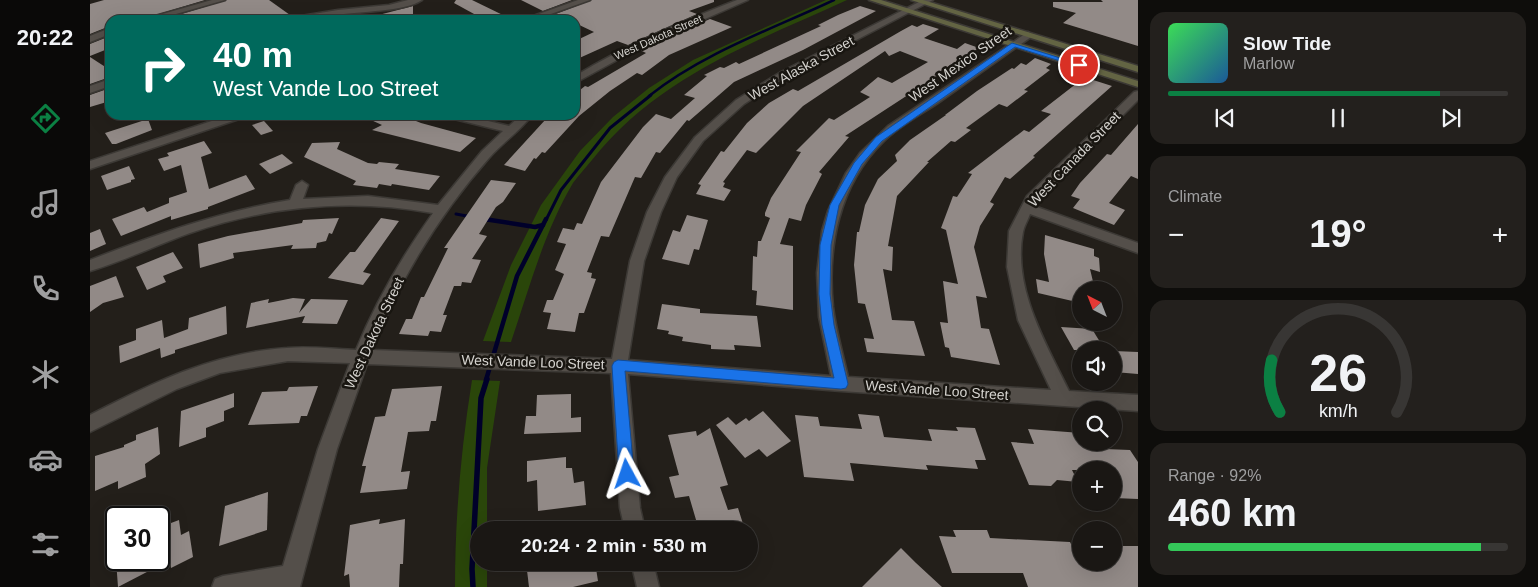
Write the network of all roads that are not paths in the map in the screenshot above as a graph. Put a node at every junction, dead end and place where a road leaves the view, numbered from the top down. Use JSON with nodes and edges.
{"nodes":[{"id":1,"x":221,"y":0,"type":"edge"},
{"id":2,"x":418,"y":0,"type":"edge"},
{"id":3,"x":586,"y":0,"type":"edge"},
{"id":4,"x":744,"y":0,"type":"edge"},
{"id":5,"x":873,"y":0,"type":"edge"},
{"id":6,"x":919,"y":4,"type":"edge"},
{"id":7,"x":164,"y":15,"type":"edge"},
{"id":8,"x":345,"y":15,"type":"edge"},
{"id":9,"x":541,"y":15,"type":"edge"},
{"id":10,"x":105,"y":34,"type":"edge"},
{"id":11,"x":1028,"y":35,"type":"junction"},
{"id":12,"x":90,"y":38,"type":"edge"},
{"id":13,"x":1014,"y":44,"type":"junction"},
{"id":14,"x":1138,"y":69,"type":"edge"},
{"id":15,"x":580,"y":77,"type":"edge"},
{"id":16,"x":105,"y":84,"type":"edge"},
{"id":17,"x":1138,"y":84,"type":"edge"},
{"id":18,"x":90,"y":90,"type":"edge"},
{"id":19,"x":1138,"y":94,"type":"edge"},
{"id":20,"x":225,"y":120,"type":"edge"},
{"id":21,"x":470,"y":120,"type":"edge"},
{"id":22,"x":522,"y":120,"type":"edge"},
{"id":23,"x":511,"y":130,"type":"junction"},
{"id":24,"x":90,"y":165,"type":"edge"},
{"id":25,"x":302,"y":185,"type":"dead end"},
{"id":26,"x":295,"y":204,"type":"junction"},
{"id":27,"x":1026,"y":208,"type":"junction"},
{"id":28,"x":441,"y":210,"type":"junction"},
{"id":29,"x":1138,"y":248,"type":"edge"},
{"id":30,"x":90,"y":266,"type":"edge"},
{"id":31,"x":362,"y":356,"type":"junction"},
{"id":32,"x":618,"y":366,"type":"junction"},
{"id":33,"x":841,"y":384,"type":"junction"},
{"id":34,"x":1064,"y":398,"type":"junction"},
{"id":35,"x":1138,"y":403,"type":"edge"},
{"id":36,"x":90,"y":424,"type":"edge"},
{"id":37,"x":633,"y":521,"type":"edge"},
{"id":38,"x":644,"y":571,"type":"edge"},
{"id":39,"x":291,"y":581,"type":"edge"},
{"id":40,"x":223,"y":587,"type":"edge"},
{"id":41,"x":648,"y":587,"type":"edge"}],
"edges":[{"from":1,"to":7,"type":"street"},
{"from":2,"to":8,"type":"street"},
{"from":3,"to":9,"type":"street"},
{"from":4,"to":15,"type":"street","name":"West Dakota Street"},
{"from":5,"to":6,"type":"main road"},
{"from":6,"to":11,"type":"main road"},
{"from":6,"to":13,"type":"main road"},
{"from":6,"to":32,"type":"street","name":"West Alaska Street"},
{"from":10,"to":12,"type":"street"},
{"from":11,"to":13,"type":"street","name":"West Mexico Street"},
{"from":11,"to":14,"type":"main road"},
{"from":13,"to":17,"type":"main road"},
{"from":13,"to":33,"type":"street","name":"West Mexico Street"},
{"from":16,"to":18,"type":"street"},
{"from":19,"to":27,"type":"street","name":"West Canada Street"},
{"from":20,"to":24,"type":"street"},
{"from":21,"to":23,"type":"street"},
{"from":22,"to":23,"type":"street","name":"West Dakota Street"},
{"from":23,"to":28,"type":"street","name":"West Dakota Street"},
{"from":25,"to":26,"type":"street"},
{"from":26,"to":28,"type":"street"},
{"from":26,"to":30,"type":"street"},
{"from":27,"to":29,"type":"street"},
{"from":27,"to":34,"type":"street","name":"West Canada Street"},
{"from":28,"to":31,"type":"street","name":"West Dakota Street"},
{"from":31,"to":32,"type":"street","name":"West Vande Loo Street"},
{"from":31,"to":36,"type":"street","name":"West Vande Loo Street"},
{"from":31,"to":39,"type":"street","name":"West Dakota Street"},
{"from":32,"to":33,"type":"street","name":"West Vande Loo Street"},
{"from":32,"to":37,"type":"street","name":"West Alaska Street"},
{"from":33,"to":34,"type":"street","name":"West Vande Loo Street"},
{"from":34,"to":35,"type":"street","name":"West Vande Loo Street"},
{"from":38,"to":41,"type":"street"},
{"from":39,"to":40,"type":"street"}]}
